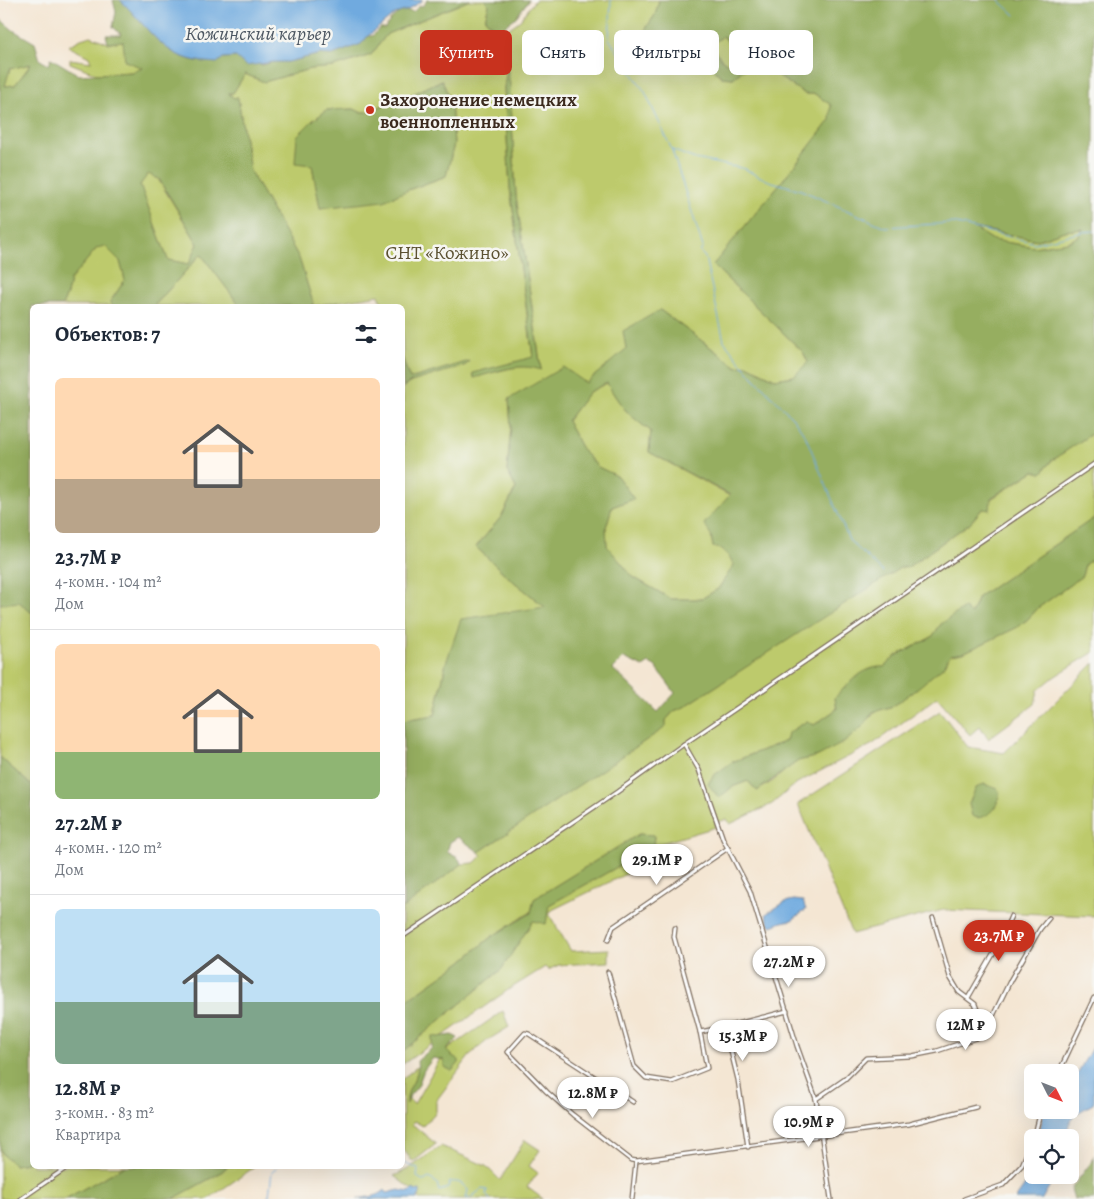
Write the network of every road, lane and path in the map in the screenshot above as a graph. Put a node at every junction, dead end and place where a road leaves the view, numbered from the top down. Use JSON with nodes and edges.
{"nodes":[{"id":1,"x":1094,"y":464,"type":"edge"},
{"id":2,"x":684,"y":744,"type":"junction"},
{"id":3,"x":728,"y":848,"type":"junction"},
{"id":4,"x":1011,"y":916,"type":"dead end"},
{"id":5,"x":933,"y":918,"type":"dead end"},
{"id":6,"x":1049,"y":918,"type":"dead end"},
{"id":7,"x":675,"y":928,"type":"dead end"},
{"id":8,"x":405,"y":935,"type":"edge"},
{"id":9,"x":608,"y":940,"type":"dead end"},
{"id":10,"x":608,"y":972,"type":"dead end"},
{"id":11,"x":968,"y":998,"type":"junction"},
{"id":12,"x":1094,"y":998,"type":"edge"},
{"id":13,"x":787,"y":1011,"type":"junction"},
{"id":14,"x":725,"y":1027,"type":"junction"},
{"id":15,"x":984,"y":1029,"type":"junction"},
{"id":16,"x":700,"y":1032,"type":"junction"},
{"id":17,"x":1063,"y":1064,"type":"edge"},
{"id":18,"x":816,"y":1098,"type":"junction"},
{"id":19,"x":633,"y":1102,"type":"dead end"},
{"id":20,"x":976,"y":1107,"type":"dead end"},
{"id":21,"x":821,"y":1137,"type":"junction"},
{"id":22,"x":748,"y":1147,"type":"junction"},
{"id":23,"x":636,"y":1161,"type":"junction"},
{"id":24,"x":1024,"y":1161,"type":"edge"},
{"id":25,"x":65,"y":1169,"type":"edge"},
{"id":26,"x":21,"y":1199,"type":"edge"},
{"id":27,"x":632,"y":1199,"type":"edge"},
{"id":28,"x":831,"y":1199,"type":"edge"},
{"id":29,"x":964,"y":1199,"type":"edge"}],
"edges":[{"from":1,"to":2,"type":"street"},
{"from":2,"to":3,"type":"street"},
{"from":2,"to":8,"type":"street"},
{"from":3,"to":9,"type":"street"},
{"from":3,"to":13,"type":"street"},
{"from":4,"to":11,"type":"street"},
{"from":5,"to":11,"type":"street"},
{"from":6,"to":15,"type":"street"},
{"from":7,"to":16,"type":"street"},
{"from":10,"to":16,"type":"street"},
{"from":11,"to":15,"type":"street"},
{"from":12,"to":17,"type":"street"},
{"from":13,"to":14,"type":"street"},
{"from":13,"to":18,"type":"street"},
{"from":14,"to":16,"type":"street"},
{"from":14,"to":22,"type":"street"},
{"from":15,"to":18,"type":"street"},
{"from":18,"to":21,"type":"street"},
{"from":19,"to":23,"type":"street"},
{"from":20,"to":21,"type":"street"},
{"from":21,"to":22,"type":"street"},
{"from":21,"to":28,"type":"street"},
{"from":22,"to":23,"type":"street"},
{"from":23,"to":27,"type":"street"},
{"from":24,"to":29,"type":"street"},
{"from":25,"to":26,"type":"street"}]}
